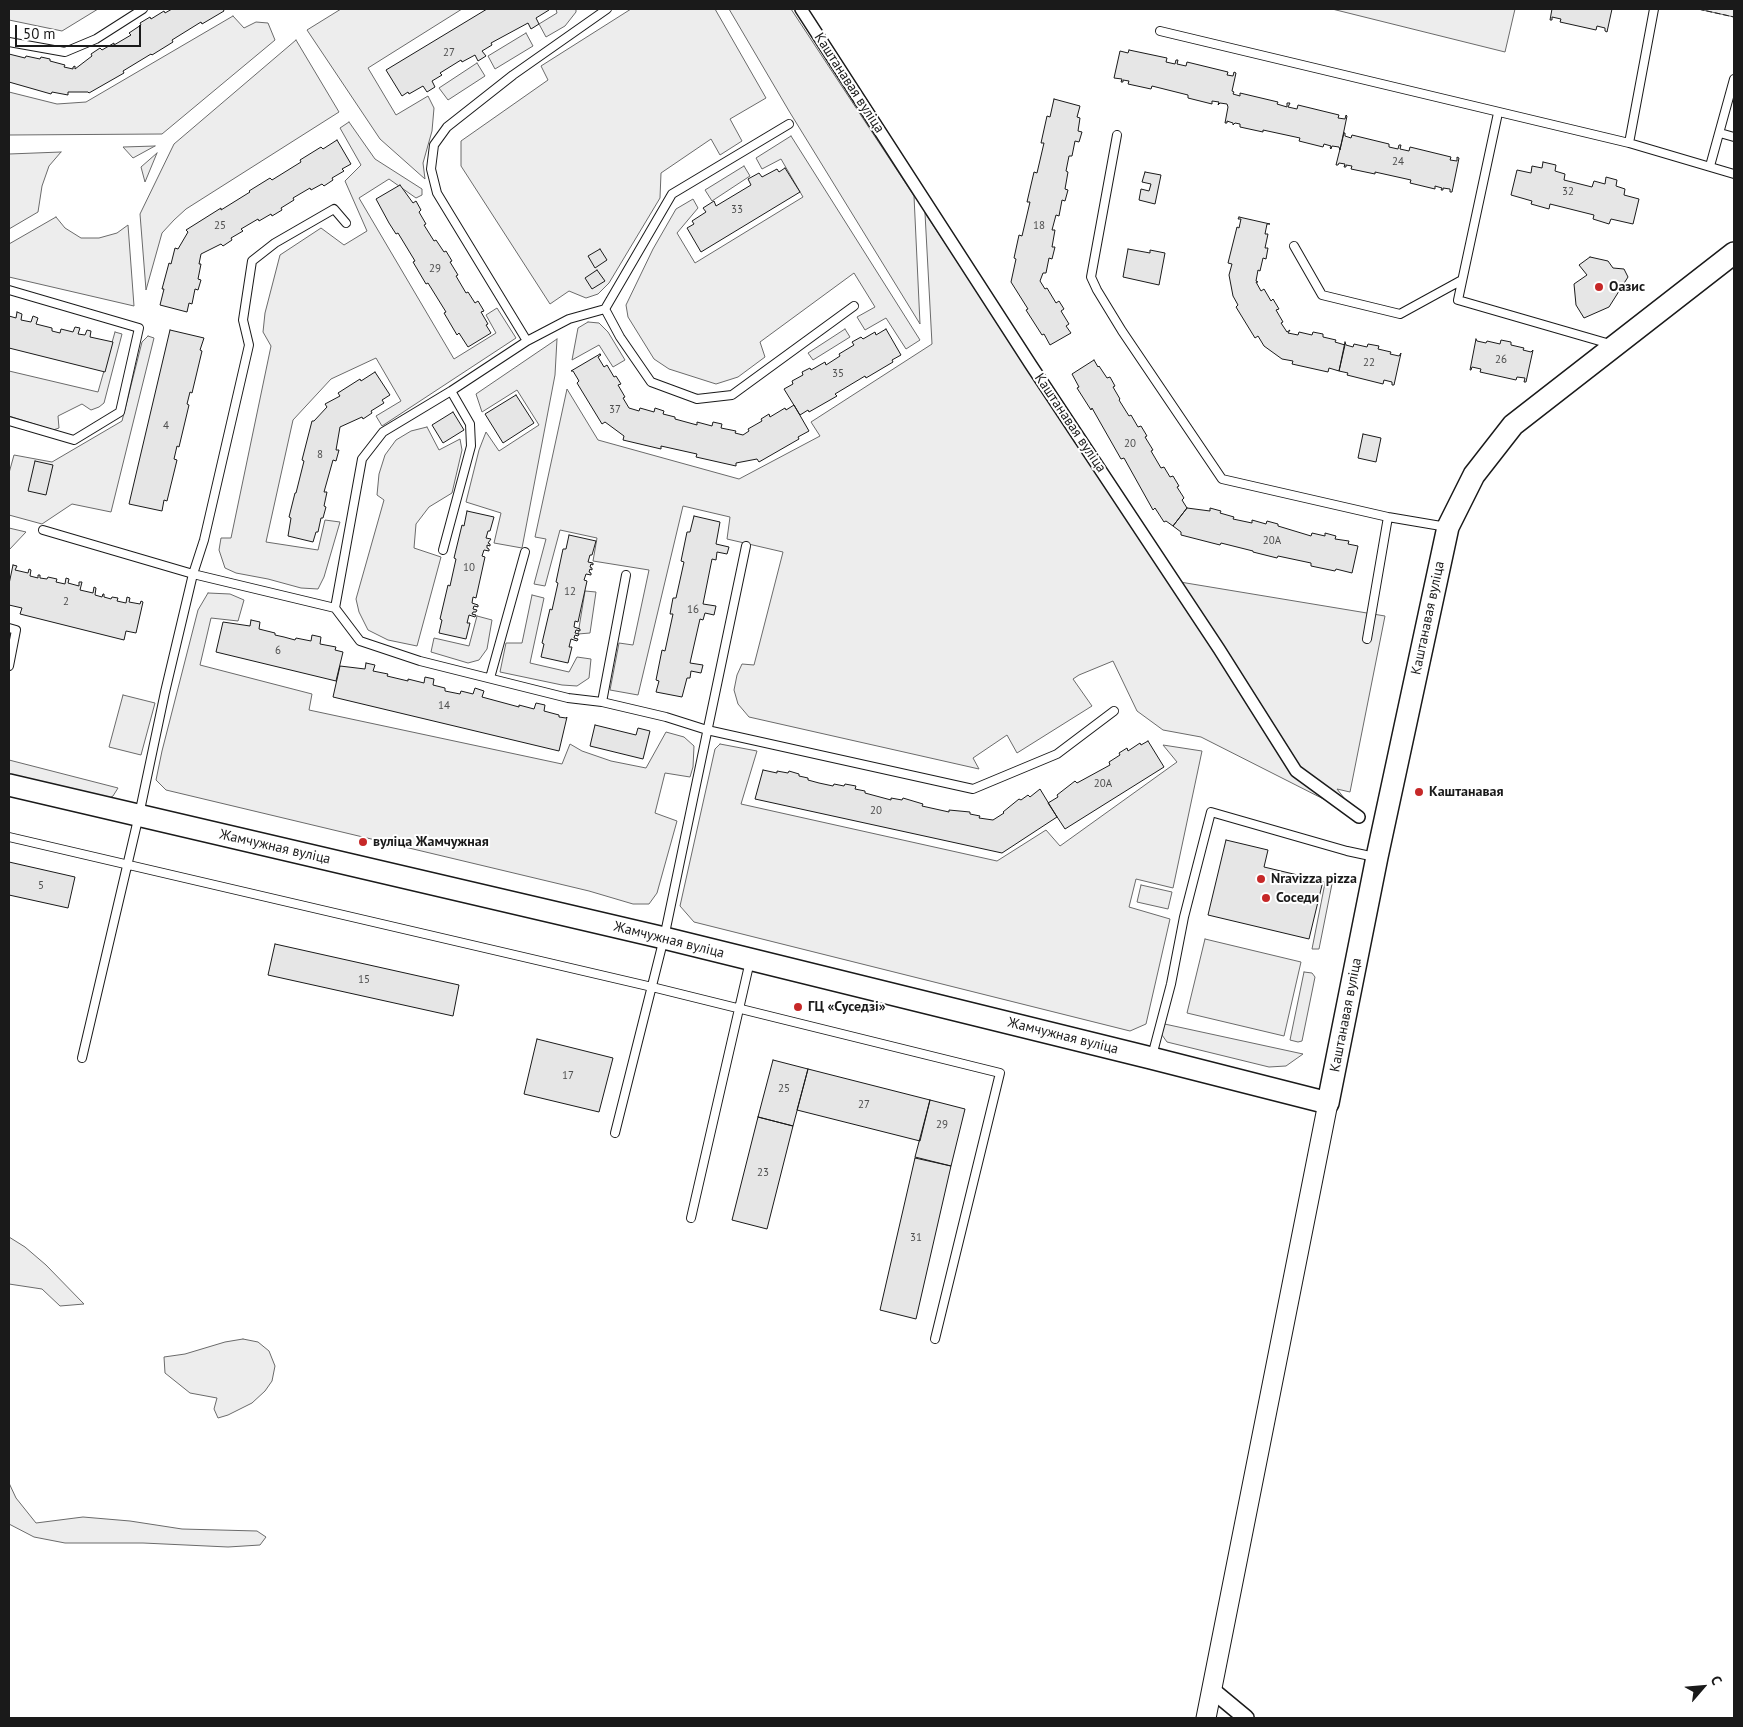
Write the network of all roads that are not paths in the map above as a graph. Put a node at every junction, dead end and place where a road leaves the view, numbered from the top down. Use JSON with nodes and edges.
{"nodes":[{"id":1,"x":143,"y":9,"type":"edge"},
{"id":2,"x":607,"y":9,"type":"edge"},
{"id":3,"x":802,"y":9,"type":"edge"},
{"id":4,"x":1654,"y":9,"type":"edge"},
{"id":5,"x":1160,"y":31,"type":"dead end"},
{"id":6,"x":9,"y":42,"type":"edge"},
{"id":7,"x":1734,"y":79,"type":"edge"},
{"id":8,"x":1498,"y":113,"type":"junction"},
{"id":9,"x":789,"y":124,"type":"dead end"},
{"id":10,"x":1720,"y":133,"type":"junction"},
{"id":11,"x":1117,"y":135,"type":"dead end"},
{"id":12,"x":1734,"y":137,"type":"edge"},
{"id":13,"x":1629,"y":144,"type":"junction"},
{"id":14,"x":1710,"y":166,"type":"junction"},
{"id":15,"x":1734,"y":174,"type":"edge"},
{"id":16,"x":346,"y":223,"type":"dead end"},
{"id":17,"x":1294,"y":246,"type":"dead end"},
{"id":18,"x":1734,"y":253,"type":"edge"},
{"id":19,"x":1462,"y":280,"type":"junction"},
{"id":20,"x":9,"y":290,"type":"edge"},
{"id":21,"x":854,"y":306,"type":"dead end"},
{"id":22,"x":606,"y":309,"type":"junction"},
{"id":23,"x":527,"y":341,"type":"junction"},
{"id":24,"x":1614,"y":346,"type":"junction"},
{"id":25,"x":451,"y":391,"type":"junction"},
{"id":26,"x":9,"y":421,"type":"edge"},
{"id":27,"x":1388,"y":517,"type":"junction"},
{"id":28,"x":1448,"y":527,"type":"junction"},
{"id":29,"x":43,"y":530,"type":"dead end"},
{"id":30,"x":746,"y":546,"type":"dead end"},
{"id":31,"x":443,"y":550,"type":"dead end"},
{"id":32,"x":525,"y":552,"type":"dead end"},
{"id":33,"x":193,"y":574,"type":"junction"},
{"id":34,"x":626,"y":575,"type":"dead end"},
{"id":35,"x":336,"y":608,"type":"junction"},
{"id":36,"x":9,"y":628,"type":"edge"},
{"id":37,"x":1367,"y":639,"type":"dead end"},
{"id":38,"x":9,"y":666,"type":"edge"},
{"id":39,"x":490,"y":678,"type":"junction"},
{"id":40,"x":602,"y":702,"type":"junction"},
{"id":41,"x":1114,"y":712,"type":"dead end"},
{"id":42,"x":707,"y":730,"type":"junction"},
{"id":43,"x":9,"y":785,"type":"edge"},
{"id":44,"x":139,"y":815,"type":"junction"},
{"id":45,"x":1359,"y":817,"type":"dead end"},
{"id":46,"x":9,"y":837,"type":"edge"},
{"id":47,"x":1377,"y":857,"type":"junction"},
{"id":48,"x":127,"y":864,"type":"junction"},
{"id":49,"x":664,"y":938,"type":"junction"},
{"id":50,"x":750,"y":959,"type":"junction"},
{"id":51,"x":652,"y":987,"type":"junction"},
{"id":52,"x":739,"y":1009,"type":"junction"},
{"id":53,"x":82,"y":1058,"type":"dead end"},
{"id":54,"x":1151,"y":1058,"type":"junction"},
{"id":55,"x":1328,"y":1103,"type":"junction"},
{"id":56,"x":615,"y":1133,"type":"dead end"},
{"id":57,"x":691,"y":1218,"type":"dead end"},
{"id":58,"x":935,"y":1339,"type":"dead end"},
{"id":59,"x":1211,"y":1689,"type":"junction"},
{"id":60,"x":1206,"y":1718,"type":"edge"},
{"id":61,"x":1246,"y":1718,"type":"edge"}],
"edges":[{"from":1,"to":6,"type":"lane"},
{"from":2,"to":23,"type":"lane"},
{"from":3,"to":45,"type":"street","name":"Каштанавая вуліца"},
{"from":4,"to":13,"type":"lane"},
{"from":5,"to":8,"type":"lane"},
{"from":7,"to":10,"type":"lane"},
{"from":8,"to":13,"type":"lane"},
{"from":8,"to":19,"type":"lane"},
{"from":9,"to":22,"type":"lane"},
{"from":10,"to":12,"type":"lane"},
{"from":10,"to":14,"type":"lane"},
{"from":11,"to":27,"type":"lane"},
{"from":13,"to":14,"type":"lane"},
{"from":14,"to":15,"type":"lane"},
{"from":16,"to":33,"type":"lane"},
{"from":17,"to":19,"type":"lane"},
{"from":18,"to":24,"type":"main road","name":"Каштанавая вуліца"},
{"from":19,"to":24,"type":"lane"},
{"from":20,"to":26,"type":"lane"},
{"from":21,"to":22,"type":"lane"},
{"from":22,"to":23,"type":"lane"},
{"from":23,"to":25,"type":"lane"},
{"from":24,"to":28,"type":"main road","name":"Каштанавая вуліца"},
{"from":25,"to":31,"type":"lane"},
{"from":25,"to":35,"type":"lane"},
{"from":27,"to":28,"type":"lane"},
{"from":27,"to":37,"type":"lane"},
{"from":28,"to":47,"type":"main road","name":"Каштанавая вуліца"},
{"from":29,"to":33,"type":"lane"},
{"from":30,"to":42,"type":"lane"},
{"from":32,"to":39,"type":"lane"},
{"from":33,"to":35,"type":"lane"},
{"from":33,"to":44,"type":"lane"},
{"from":34,"to":40,"type":"lane"},
{"from":35,"to":39,"type":"lane"},
{"from":36,"to":38,"type":"lane"},
{"from":39,"to":40,"type":"lane"},
{"from":40,"to":42,"type":"lane"},
{"from":41,"to":42,"type":"lane"},
{"from":42,"to":49,"type":"lane"},
{"from":43,"to":44,"type":"main road","name":"Жамчужная вуліца"},
{"from":44,"to":48,"type":"lane"},
{"from":44,"to":49,"type":"main road","name":"Жамчужная вуліца"},
{"from":46,"to":48,"type":"lane"},
{"from":47,"to":54,"type":"lane"},
{"from":47,"to":55,"type":"main road","name":"Каштанавая вуліца"},
{"from":48,"to":51,"type":"lane"},
{"from":48,"to":53,"type":"lane"},
{"from":49,"to":50,"type":"main road","name":"Жамчужная вуліца"},
{"from":49,"to":51,"type":"lane"},
{"from":50,"to":52,"type":"lane"},
{"from":50,"to":54,"type":"main road","name":"Жамчужная вуліца"},
{"from":51,"to":52,"type":"lane"},
{"from":51,"to":56,"type":"lane"},
{"from":52,"to":57,"type":"lane"},
{"from":52,"to":58,"type":"lane"},
{"from":54,"to":55,"type":"main road","name":"Жамчужная вуліца"},
{"from":55,"to":59,"type":"street"},
{"from":59,"to":60,"type":"street"},
{"from":59,"to":61,"type":"street"}]}
